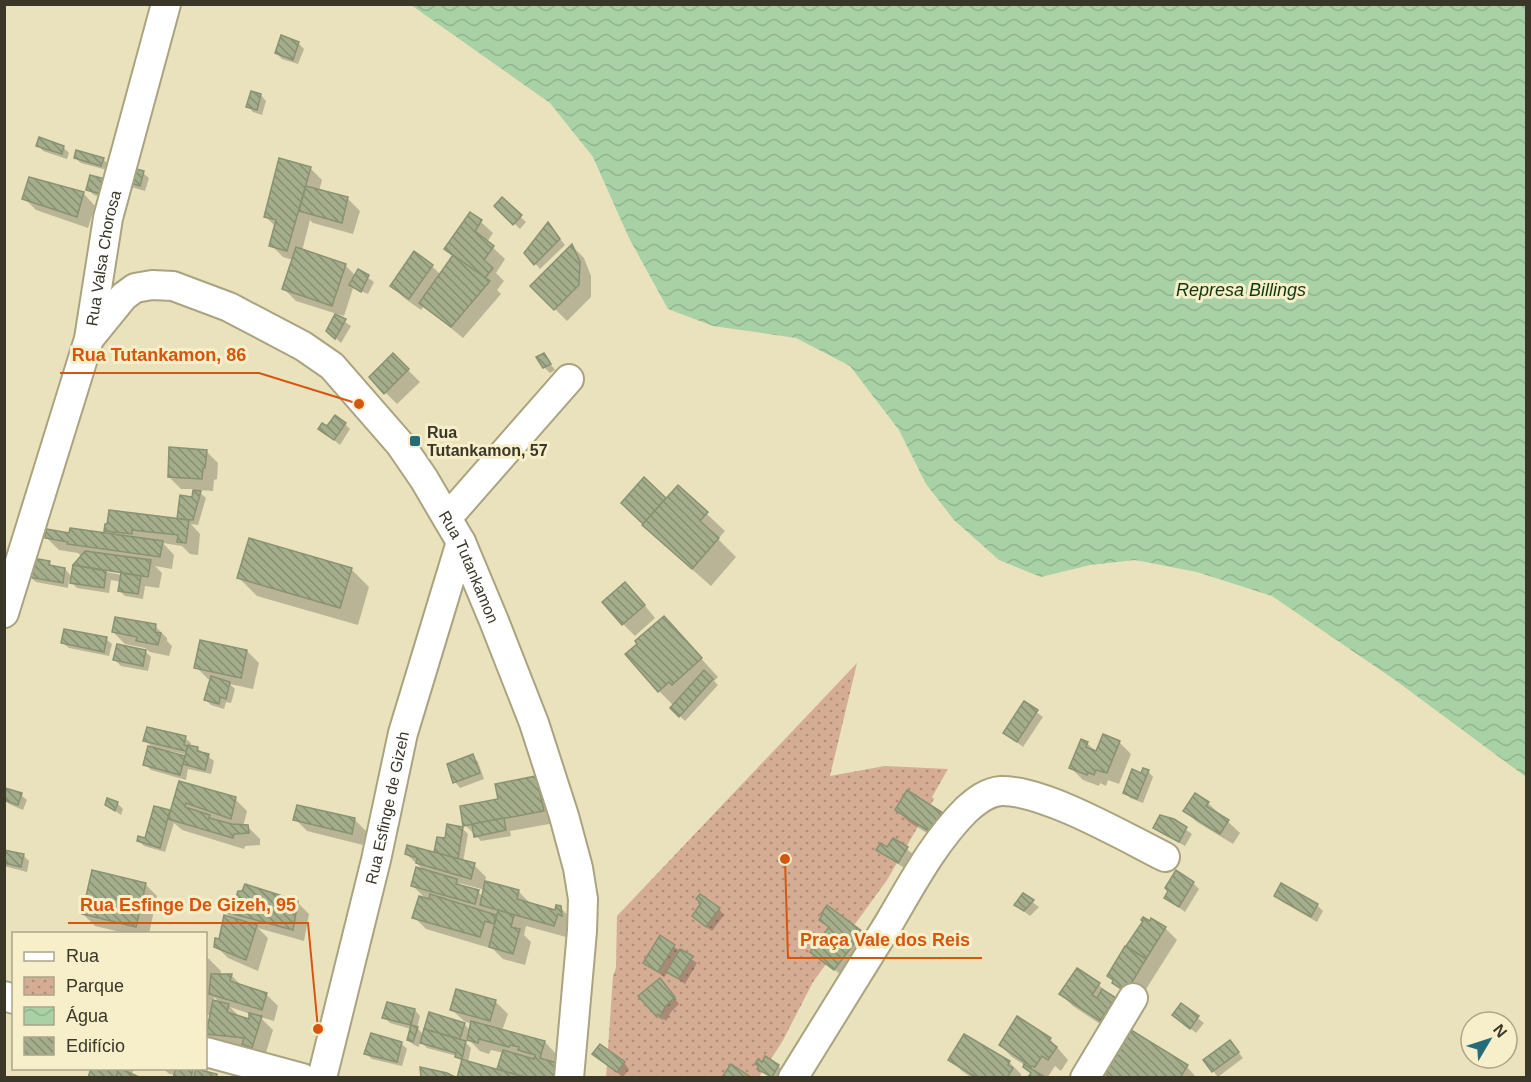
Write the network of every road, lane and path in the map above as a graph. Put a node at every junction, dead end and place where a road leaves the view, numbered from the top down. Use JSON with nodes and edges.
{"nodes":[{"id":1,"x":166,"y":4,"type":"edge"},
{"id":2,"x":89,"y":339,"type":"junction"},
{"id":3,"x":569,"y":379,"type":"dead end"},
{"id":4,"x":455,"y":529,"type":"junction"},
{"id":5,"x":4,"y":613,"type":"edge"},
{"id":6,"x":1165,"y":856,"type":"dead end"},
{"id":7,"x":1133,"y":998,"type":"dead end"},
{"id":8,"x":207,"y":1053,"type":"edge"},
{"id":9,"x":302,"y":1077,"type":"edge"},
{"id":10,"x":322,"y":1077,"type":"edge"},
{"id":11,"x":569,"y":1077,"type":"edge"},
{"id":12,"x":793,"y":1077,"type":"edge"},
{"id":13,"x":1085,"y":1077,"type":"edge"}],
"edges":[{"from":1,"to":2,"type":"street","name":"Rua Valsa Chorosa"},
{"from":2,"to":4,"type":"street","name":"Rua Tutankamon"},
{"from":2,"to":5,"type":"street","name":"Rua Valsa Chorosa"},
{"from":3,"to":4,"type":"street","name":"Rua Esfinge de Gizeh"},
{"from":4,"to":10,"type":"street","name":"Rua Esfinge de Gizeh"},
{"from":4,"to":11,"type":"street","name":"Rua Tutankamon"},
{"from":6,"to":12,"type":"street"},
{"from":7,"to":13,"type":"street"},
{"from":8,"to":9,"type":"street"}]}
